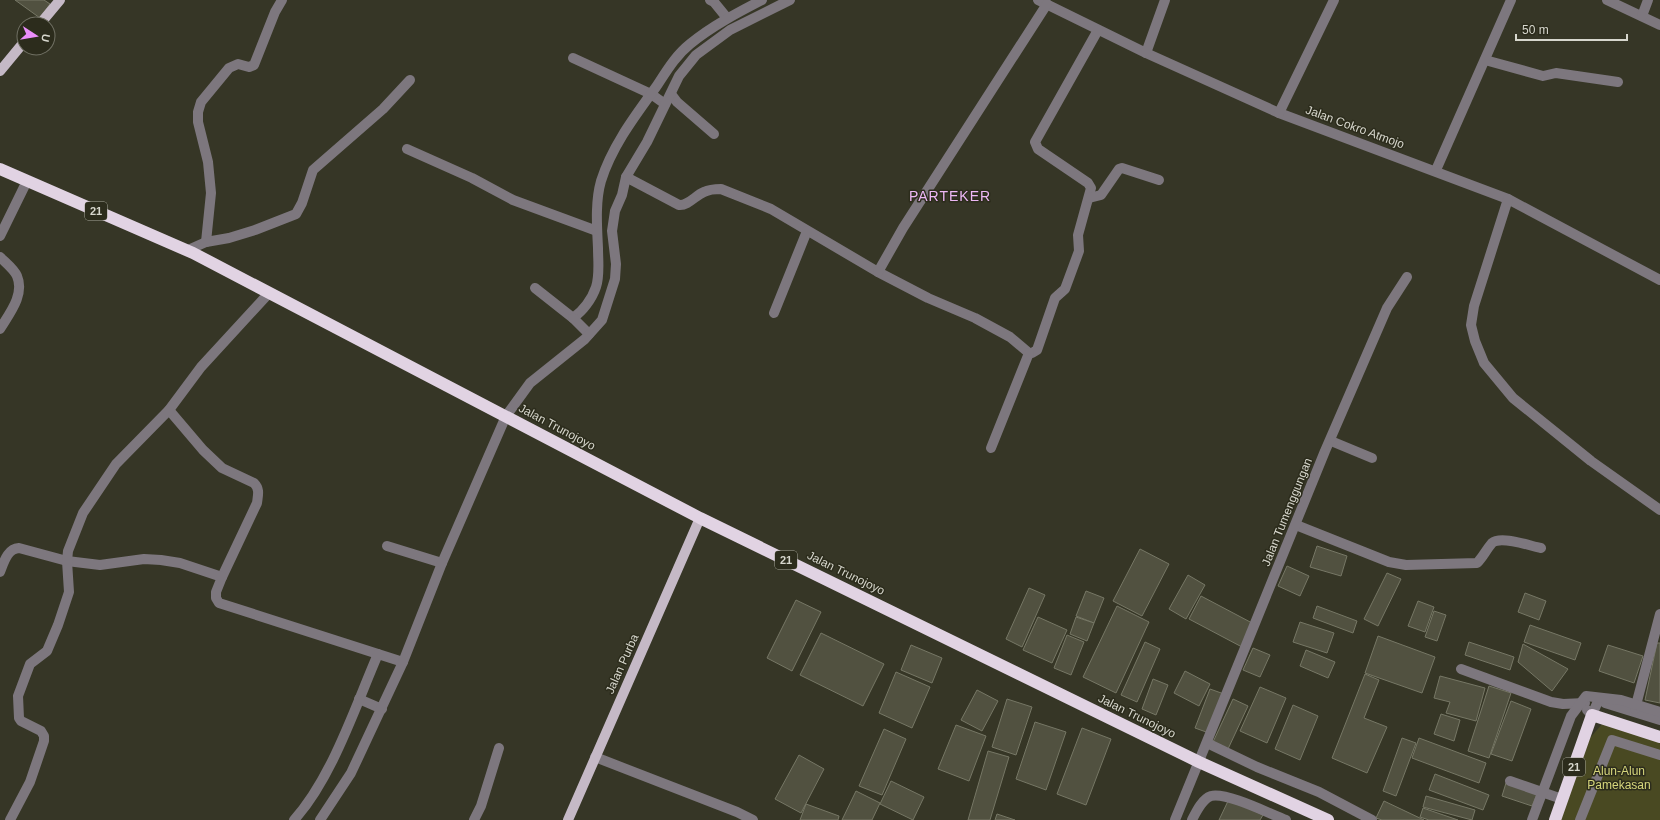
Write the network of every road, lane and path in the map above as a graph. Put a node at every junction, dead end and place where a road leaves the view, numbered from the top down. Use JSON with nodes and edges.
{"nodes":[{"id":1,"x":60,"y":0,"type":"edge"},
{"id":2,"x":282,"y":0,"type":"edge"},
{"id":3,"x":710,"y":0,"type":"edge"},
{"id":4,"x":762,"y":0,"type":"edge"},
{"id":5,"x":790,"y":0,"type":"edge"},
{"id":6,"x":1165,"y":0,"type":"edge"},
{"id":7,"x":1334,"y":0,"type":"edge"},
{"id":8,"x":1511,"y":0,"type":"edge"},
{"id":9,"x":1607,"y":0,"type":"edge"},
{"id":10,"x":1648,"y":0,"type":"edge"},
{"id":11,"x":1041,"y":1,"type":"edge"},
{"id":12,"x":47,"y":16,"type":"edge"},
{"id":13,"x":1642,"y":16,"type":"junction"},
{"id":14,"x":727,"y":18,"type":"junction"},
{"id":15,"x":1660,"y":25,"type":"edge"},
{"id":16,"x":1098,"y":30,"type":"junction"},
{"id":17,"x":716,"y":33,"type":"junction"},
{"id":18,"x":16,"y":52,"type":"edge"},
{"id":19,"x":1146,"y":53,"type":"junction"},
{"id":20,"x":573,"y":58,"type":"dead end"},
{"id":21,"x":1485,"y":60,"type":"junction"},
{"id":22,"x":0,"y":71,"type":"edge"},
{"id":23,"x":410,"y":80,"type":"dead end"},
{"id":24,"x":1618,"y":82,"type":"dead end"},
{"id":25,"x":671,"y":94,"type":"junction"},
{"id":26,"x":658,"y":99,"type":"junction"},
{"id":27,"x":1280,"y":113,"type":"junction"},
{"id":28,"x":714,"y":134,"type":"dead end"},
{"id":29,"x":407,"y":149,"type":"dead end"},
{"id":30,"x":0,"y":169,"type":"edge"},
{"id":31,"x":1436,"y":170,"type":"junction"},
{"id":32,"x":626,"y":177,"type":"junction"},
{"id":33,"x":1159,"y":180,"type":"dead end"},
{"id":34,"x":27,"y":181,"type":"junction"},
{"id":35,"x":1089,"y":198,"type":"junction"},
{"id":36,"x":1508,"y":199,"type":"junction"},
{"id":37,"x":597,"y":231,"type":"junction"},
{"id":38,"x":807,"y":231,"type":"junction"},
{"id":39,"x":0,"y":236,"type":"edge"},
{"id":40,"x":206,"y":242,"type":"junction"},
{"id":41,"x":191,"y":252,"type":"junction"},
{"id":42,"x":0,"y":257,"type":"edge"},
{"id":43,"x":878,"y":272,"type":"junction"},
{"id":44,"x":1407,"y":276,"type":"dead end"},
{"id":45,"x":1660,"y":280,"type":"edge"},
{"id":46,"x":535,"y":288,"type":"dead end"},
{"id":47,"x":269,"y":293,"type":"junction"},
{"id":48,"x":774,"y":313,"type":"dead end"},
{"id":49,"x":573,"y":318,"type":"junction"},
{"id":50,"x":0,"y":329,"type":"edge"},
{"id":51,"x":587,"y":336,"type":"junction"},
{"id":52,"x":1029,"y":353,"type":"junction"},
{"id":53,"x":169,"y":410,"type":"junction"},
{"id":54,"x":506,"y":416,"type":"junction"},
{"id":55,"x":1331,"y":441,"type":"junction"},
{"id":56,"x":991,"y":448,"type":"dead end"},
{"id":57,"x":1372,"y":458,"type":"dead end"},
{"id":58,"x":1660,"y":510,"type":"edge"},
{"id":59,"x":700,"y":518,"type":"junction"},
{"id":60,"x":1296,"y":525,"type":"junction"},
{"id":61,"x":387,"y":546,"type":"dead end"},
{"id":62,"x":1541,"y":548,"type":"dead end"},
{"id":63,"x":67,"y":561,"type":"junction"},
{"id":64,"x":442,"y":563,"type":"junction"},
{"id":65,"x":0,"y":572,"type":"edge"},
{"id":66,"x":222,"y":577,"type":"junction"},
{"id":67,"x":1660,"y":614,"type":"edge"},
{"id":68,"x":378,"y":654,"type":"junction"},
{"id":69,"x":403,"y":662,"type":"junction"},
{"id":70,"x":1461,"y":669,"type":"dead end"},
{"id":71,"x":1598,"y":701,"type":"junction"},
{"id":72,"x":371,"y":704,"type":"junction"},
{"id":73,"x":1581,"y":704,"type":"junction"},
{"id":74,"x":1635,"y":708,"type":"junction"},
{"id":75,"x":1660,"y":712,"type":"edge"},
{"id":76,"x":1592,"y":715,"type":"junction"},
{"id":77,"x":1660,"y":720,"type":"edge"},
{"id":78,"x":1660,"y":737,"type":"edge"},
{"id":79,"x":1207,"y":743,"type":"junction"},
{"id":80,"x":499,"y":748,"type":"dead end"},
{"id":81,"x":1660,"y":755,"type":"edge"},
{"id":82,"x":595,"y":757,"type":"junction"},
{"id":83,"x":1199,"y":762,"type":"junction"},
{"id":84,"x":1510,"y":781,"type":"dead end"},
{"id":85,"x":1542,"y":792,"type":"junction"},
{"id":86,"x":1562,"y":799,"type":"junction"},
{"id":87,"x":10,"y":820,"type":"edge"},
{"id":88,"x":294,"y":820,"type":"edge"},
{"id":89,"x":320,"y":820,"type":"edge"},
{"id":90,"x":474,"y":820,"type":"edge"},
{"id":91,"x":568,"y":820,"type":"edge"},
{"id":92,"x":753,"y":820,"type":"edge"},
{"id":93,"x":1175,"y":820,"type":"edge"},
{"id":94,"x":1192,"y":820,"type":"edge"},
{"id":95,"x":1286,"y":820,"type":"edge"},
{"id":96,"x":1328,"y":820,"type":"edge"},
{"id":97,"x":1372,"y":820,"type":"edge"},
{"id":98,"x":1532,"y":820,"type":"edge"},
{"id":99,"x":1555,"y":820,"type":"edge"},
{"id":100,"x":1580,"y":820,"type":"edge"}],
"edges":[{"from":1,"to":12,"type":"main road"},
{"from":2,"to":40,"type":"street"},
{"from":3,"to":14,"type":"street"},
{"from":4,"to":14,"type":"street"},
{"from":5,"to":17,"type":"street"},
{"from":6,"to":19,"type":"street"},
{"from":7,"to":27,"type":"street"},
{"from":8,"to":21,"type":"street"},
{"from":9,"to":13,"type":"street"},
{"from":10,"to":13,"type":"street"},
{"from":11,"to":16,"type":"street","name":"Jalan Cokro Atmojo"},
{"from":11,"to":43,"type":"street"},
{"from":13,"to":15,"type":"street"},
{"from":14,"to":17,"type":"street"},
{"from":16,"to":19,"type":"street","name":"Jalan Cokro Atmojo"},
{"from":16,"to":35,"type":"street"},
{"from":17,"to":25,"type":"street"},
{"from":17,"to":26,"type":"street"},
{"from":18,"to":22,"type":"main road"},
{"from":19,"to":27,"type":"street","name":"Jalan Cokro Atmojo"},
{"from":20,"to":26,"type":"street"},
{"from":21,"to":24,"type":"street"},
{"from":21,"to":31,"type":"street"},
{"from":23,"to":40,"type":"street"},
{"from":25,"to":26,"type":"street"},
{"from":25,"to":28,"type":"street"},
{"from":26,"to":32,"type":"street"},
{"from":26,"to":37,"type":"street"},
{"from":27,"to":31,"type":"street","name":"Jalan Cokro Atmojo"},
{"from":29,"to":37,"type":"street"},
{"from":30,"to":34,"type":"highway","number":"21"},
{"from":31,"to":36,"type":"street","name":"Jalan Cokro Atmojo"},
{"from":32,"to":38,"type":"street"},
{"from":32,"to":51,"type":"street"},
{"from":33,"to":35,"type":"street"},
{"from":34,"to":39,"type":"street"},
{"from":34,"to":41,"type":"highway","number":"21"},
{"from":35,"to":52,"type":"street"},
{"from":36,"to":45,"type":"street","name":"Jalan Cokro Atmojo"},
{"from":36,"to":58,"type":"street"},
{"from":37,"to":49,"type":"street"},
{"from":38,"to":43,"type":"street"},
{"from":38,"to":48,"type":"street"},
{"from":40,"to":41,"type":"street"},
{"from":41,"to":47,"type":"highway","name":"Jalan Trunojoyo","number":"21"},
{"from":42,"to":50,"type":"street"},
{"from":43,"to":52,"type":"street"},
{"from":44,"to":55,"type":"street","name":"Jalan Tumenggungan"},
{"from":46,"to":49,"type":"street"},
{"from":47,"to":53,"type":"street"},
{"from":47,"to":54,"type":"highway","name":"Jalan Trunojoyo","number":"21"},
{"from":49,"to":51,"type":"street"},
{"from":51,"to":54,"type":"street"},
{"from":52,"to":56,"type":"street"},
{"from":53,"to":63,"type":"street"},
{"from":53,"to":66,"type":"street"},
{"from":54,"to":59,"type":"highway","name":"Jalan Trunojoyo","number":"21"},
{"from":54,"to":64,"type":"street"},
{"from":55,"to":57,"type":"street"},
{"from":55,"to":60,"type":"street","name":"Jalan Tumenggungan"},
{"from":59,"to":82,"type":"main road","name":"Jalan Purba"},
{"from":59,"to":83,"type":"highway","name":"Jalan Trunojoyo","number":"21"},
{"from":60,"to":62,"type":"street"},
{"from":60,"to":79,"type":"street","name":"Jalan Tumenggungan"},
{"from":61,"to":64,"type":"street"},
{"from":63,"to":65,"type":"street"},
{"from":63,"to":66,"type":"street"},
{"from":63,"to":87,"type":"street"},
{"from":64,"to":69,"type":"street"},
{"from":66,"to":68,"type":"street"},
{"from":67,"to":74,"type":"street"},
{"from":68,"to":69,"type":"street"},
{"from":68,"to":72,"type":"street"},
{"from":69,"to":72,"type":"street"},
{"from":70,"to":73,"type":"street"},
{"from":71,"to":73,"type":"street"},
{"from":71,"to":74,"type":"street"},
{"from":71,"to":76,"type":"street"},
{"from":72,"to":88,"type":"street"},
{"from":72,"to":89,"type":"street"},
{"from":73,"to":74,"type":"street"},
{"from":73,"to":76,"type":"street"},
{"from":73,"to":85,"type":"street"},
{"from":74,"to":75,"type":"street"},
{"from":74,"to":77,"type":"street"},
{"from":76,"to":78,"type":"highway"},
{"from":76,"to":86,"type":"highway","number":"21"},
{"from":79,"to":83,"type":"street","name":"Jalan Tumenggungan"},
{"from":79,"to":97,"type":"street"},
{"from":80,"to":90,"type":"street"},
{"from":81,"to":100,"type":"street"},
{"from":82,"to":91,"type":"main road","name":"Jalan Purba"},
{"from":82,"to":92,"type":"street"},
{"from":83,"to":93,"type":"street","name":"Jalan Tumenggungan"},
{"from":83,"to":96,"type":"highway","name":"Jalan Trunojoyo","number":"21"},
{"from":84,"to":85,"type":"street"},
{"from":85,"to":86,"type":"street"},
{"from":85,"to":98,"type":"street"},
{"from":86,"to":99,"type":"highway","number":"21"},
{"from":94,"to":95,"type":"street"}]}
